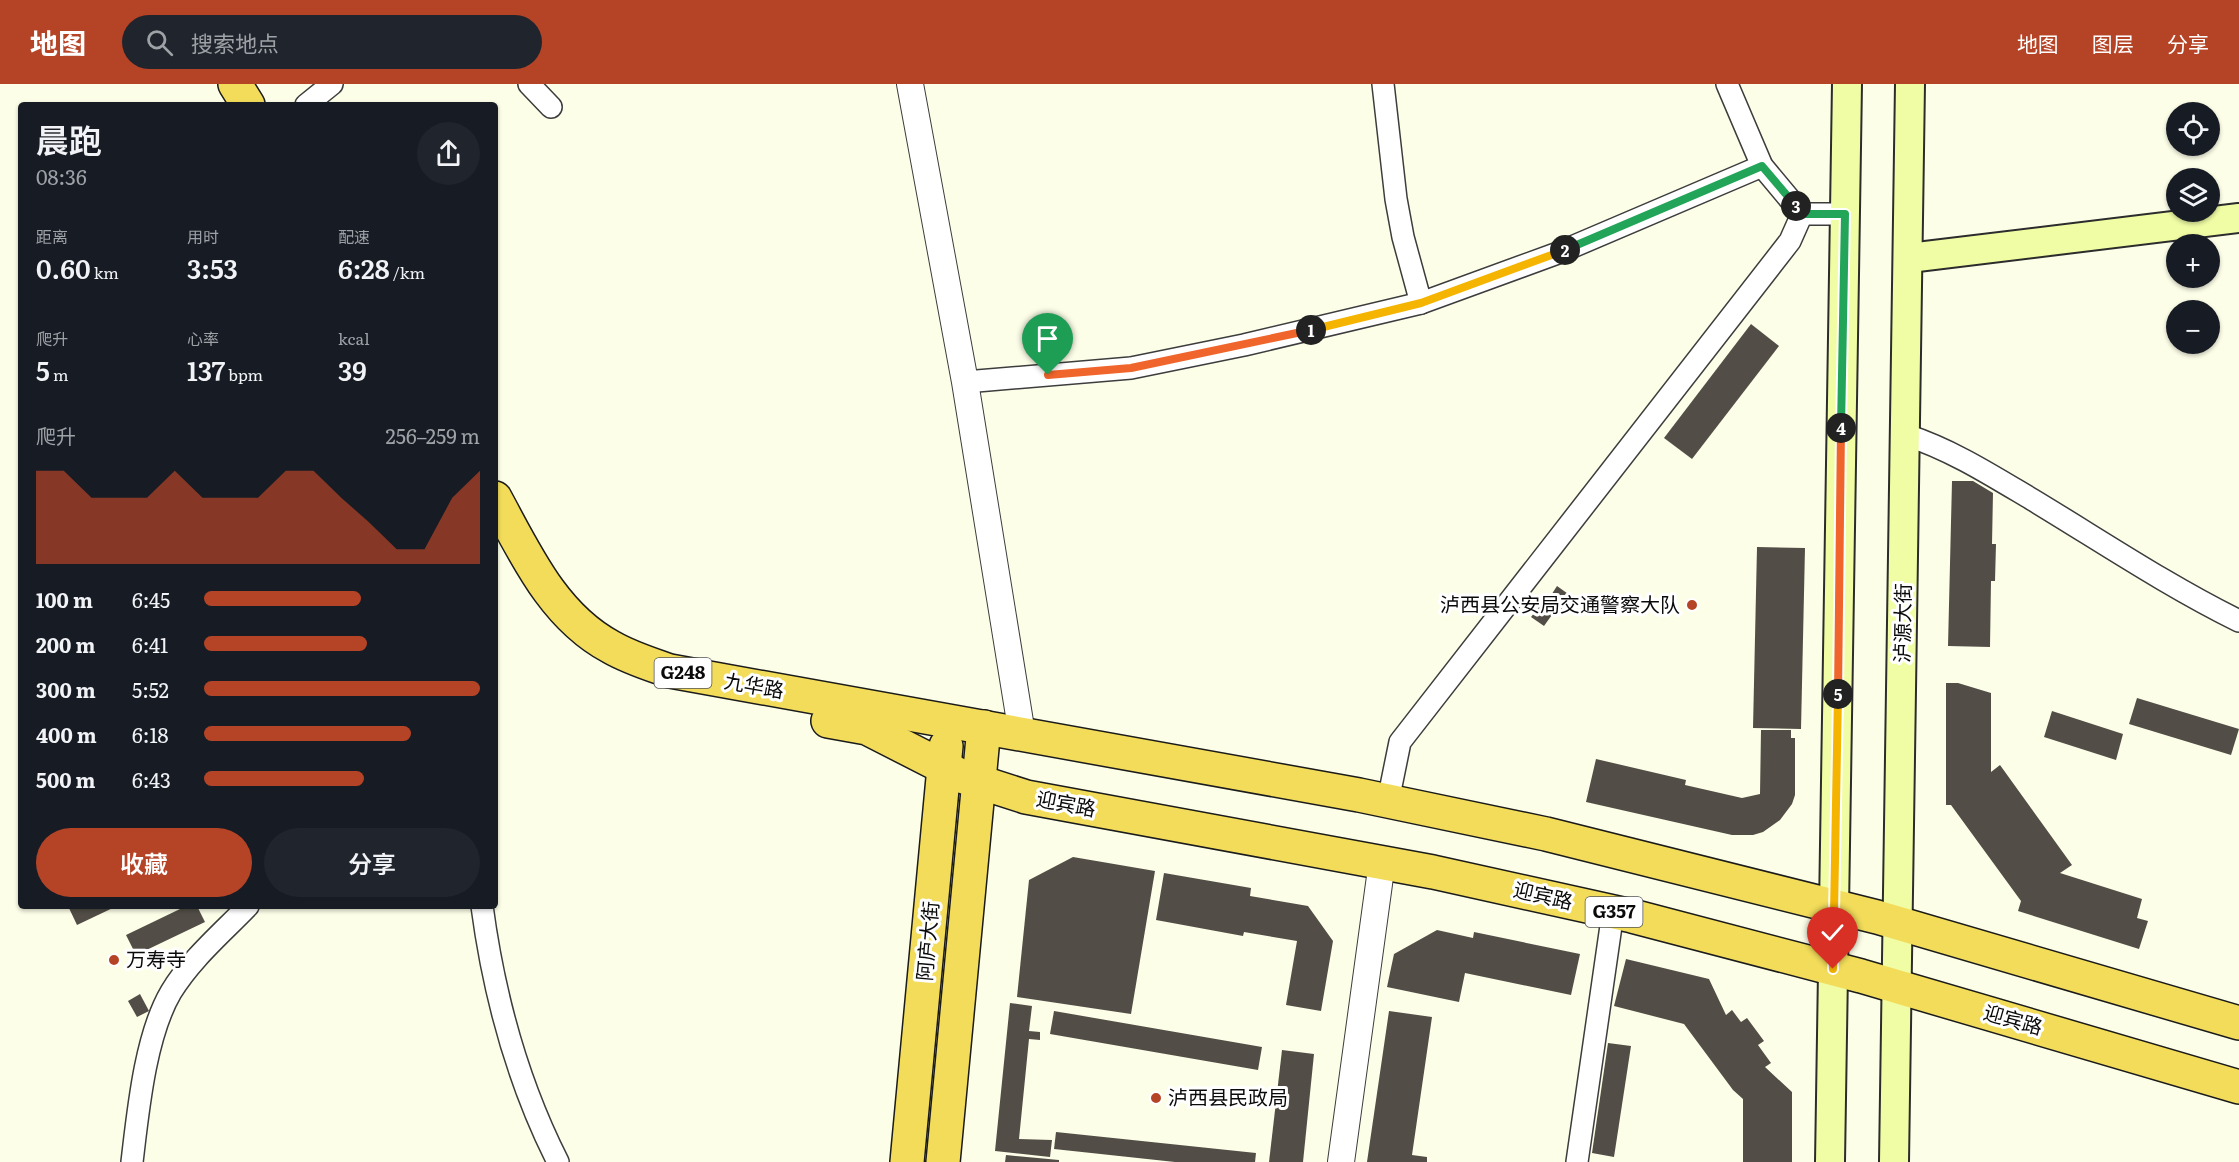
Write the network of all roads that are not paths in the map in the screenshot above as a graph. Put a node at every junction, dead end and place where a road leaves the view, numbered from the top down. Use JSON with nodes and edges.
{"nodes":[{"id":1,"x":210,"y":84,"type":"edge"},
{"id":2,"x":235,"y":84,"type":"edge"},
{"id":3,"x":332,"y":84,"type":"edge"},
{"id":4,"x":529,"y":84,"type":"edge"},
{"id":5,"x":910,"y":84,"type":"edge"},
{"id":6,"x":1383,"y":84,"type":"edge"},
{"id":7,"x":1727,"y":84,"type":"edge"},
{"id":8,"x":1847,"y":84,"type":"edge"},
{"id":9,"x":1910,"y":84,"type":"edge"},
{"id":10,"x":221,"y":102,"type":"edge"},
{"id":11,"x":246,"y":102,"type":"edge"},
{"id":12,"x":310,"y":102,"type":"edge"},
{"id":13,"x":551,"y":106,"type":"dead end"},
{"id":14,"x":1762,"y":166,"type":"junction"},
{"id":15,"x":1802,"y":214,"type":"junction"},
{"id":16,"x":1845,"y":214,"type":"junction"},
{"id":17,"x":2239,"y":218,"type":"edge"},
{"id":18,"x":1909,"y":258,"type":"junction"},
{"id":19,"x":1421,"y":303,"type":"junction"},
{"id":20,"x":965,"y":382,"type":"junction"},
{"id":21,"x":1906,"y":435,"type":"junction"},
{"id":22,"x":498,"y":504,"type":"edge"},
{"id":23,"x":498,"y":547,"type":"edge"},
{"id":24,"x":2239,"y":621,"type":"edge"},
{"id":25,"x":949,"y":721,"type":"junction"},
{"id":26,"x":984,"y":727,"type":"junction"},
{"id":27,"x":1022,"y":734,"type":"junction"},
{"id":28,"x":944,"y":767,"type":"junction"},
{"id":29,"x":979,"y":783,"type":"junction"},
{"id":30,"x":1388,"y":801,"type":"junction"},
{"id":31,"x":1382,"y":862,"type":"junction"},
{"id":32,"x":1834,"y":906,"type":"junction"},
{"id":33,"x":245,"y":909,"type":"edge"},
{"id":34,"x":483,"y":909,"type":"edge"},
{"id":35,"x":1613,"y":912,"type":"junction"},
{"id":36,"x":1898,"y":923,"type":"junction"},
{"id":37,"x":1833,"y":969,"type":"junction"},
{"id":38,"x":1897,"y":987,"type":"junction"},
{"id":39,"x":2239,"y":1023,"type":"edge"},
{"id":40,"x":2239,"y":1087,"type":"edge"},
{"id":41,"x":132,"y":1162,"type":"edge"},
{"id":42,"x":558,"y":1162,"type":"edge"},
{"id":43,"x":907,"y":1162,"type":"edge"},
{"id":44,"x":943,"y":1162,"type":"edge"},
{"id":45,"x":1341,"y":1162,"type":"edge"},
{"id":46,"x":1577,"y":1162,"type":"edge"},
{"id":47,"x":1830,"y":1162,"type":"edge"},
{"id":48,"x":1894,"y":1162,"type":"edge"}],
"edges":[{"from":1,"to":10,"type":"highway"},
{"from":2,"to":11,"type":"highway"},
{"from":3,"to":12,"type":"street"},
{"from":4,"to":13,"type":"street"},
{"from":5,"to":20,"type":"street"},
{"from":6,"to":19,"type":"street"},
{"from":7,"to":14,"type":"street"},
{"from":8,"to":16,"type":"main road"},
{"from":9,"to":18,"type":"main road","name":"泸源大街"},
{"from":14,"to":15,"type":"street"},
{"from":14,"to":19,"type":"street"},
{"from":15,"to":16,"type":"street"},
{"from":15,"to":30,"type":"street"},
{"from":16,"to":32,"type":"main road"},
{"from":17,"to":18,"type":"main road"},
{"from":18,"to":21,"type":"main road","name":"泸源大街"},
{"from":19,"to":20,"type":"street"},
{"from":20,"to":27,"type":"street"},
{"from":21,"to":24,"type":"street"},
{"from":21,"to":36,"type":"main road","name":"泸源大街"},
{"from":22,"to":25,"type":"highway","name":"九华路","number":"G248"},
{"from":23,"to":28,"type":"highway","name":"九华路","number":"G248"},
{"from":25,"to":26,"type":"highway","number":"G248"},
{"from":25,"to":28,"type":"highway","name":"阿庐大街"},
{"from":26,"to":27,"type":"highway"},
{"from":26,"to":29,"type":"highway"},
{"from":27,"to":30,"type":"highway"},
{"from":28,"to":29,"type":"highway","name":"迎宾路","number":"G248"},
{"from":28,"to":43,"type":"highway","name":"阿庐大街"},
{"from":29,"to":31,"type":"highway","name":"迎宾路","number":"G357"},
{"from":29,"to":44,"type":"highway"},
{"from":30,"to":32,"type":"highway"},
{"from":31,"to":35,"type":"highway","name":"迎宾路","number":"G357"},
{"from":31,"to":45,"type":"street"},
{"from":32,"to":36,"type":"highway"},
{"from":32,"to":37,"type":"main road"},
{"from":33,"to":41,"type":"street"},
{"from":34,"to":42,"type":"street"},
{"from":35,"to":37,"type":"highway","name":"迎宾路","number":"G357"},
{"from":35,"to":46,"type":"street"},
{"from":36,"to":38,"type":"main road","name":"泸源大街"},
{"from":36,"to":39,"type":"highway"},
{"from":37,"to":38,"type":"highway","name":"迎宾路","number":"G357"},
{"from":37,"to":47,"type":"main road"},
{"from":38,"to":40,"type":"highway","name":"迎宾路","number":"G357"},
{"from":38,"to":48,"type":"main road","name":"泸源大街"}]}
